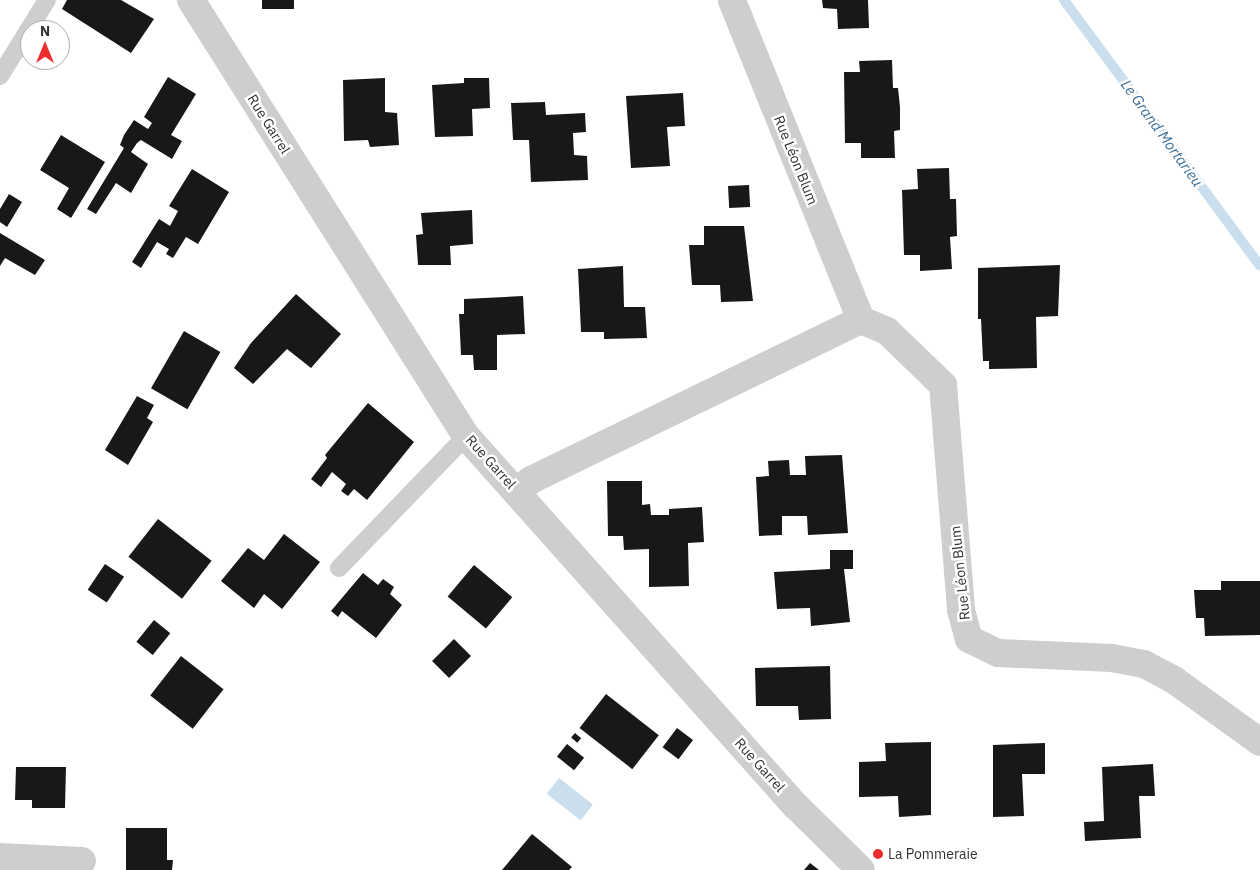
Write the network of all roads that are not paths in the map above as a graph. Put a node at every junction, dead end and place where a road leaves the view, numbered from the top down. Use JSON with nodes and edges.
{"nodes":[{"id":1,"x":48,"y":0,"type":"edge"},
{"id":2,"x":191,"y":0,"type":"edge"},
{"id":3,"x":732,"y":0,"type":"edge"},
{"id":4,"x":0,"y":76,"type":"edge"},
{"id":5,"x":861,"y":320,"type":"junction"},
{"id":6,"x":466,"y":436,"type":"junction"},
{"id":7,"x":516,"y":490,"type":"junction"},
{"id":8,"x":339,"y":568,"type":"dead end"},
{"id":9,"x":1260,"y":742,"type":"edge"},
{"id":10,"x":0,"y":856,"type":"edge"},
{"id":11,"x":82,"y":861,"type":"dead end"},
{"id":12,"x":862,"y":870,"type":"edge"}],
"edges":[{"from":1,"to":4,"type":"lane"},
{"from":2,"to":6,"type":"street","name":"Rue Garrel"},
{"from":3,"to":5,"type":"street","name":"Rue Léon Blum"},
{"from":5,"to":7,"type":"street"},
{"from":5,"to":9,"type":"street","name":"Rue Léon Blum"},
{"from":6,"to":7,"type":"street","name":"Rue Garrel"},
{"from":6,"to":8,"type":"lane"},
{"from":7,"to":12,"type":"street","name":"Rue Garrel"},
{"from":10,"to":11,"type":"street"}]}
